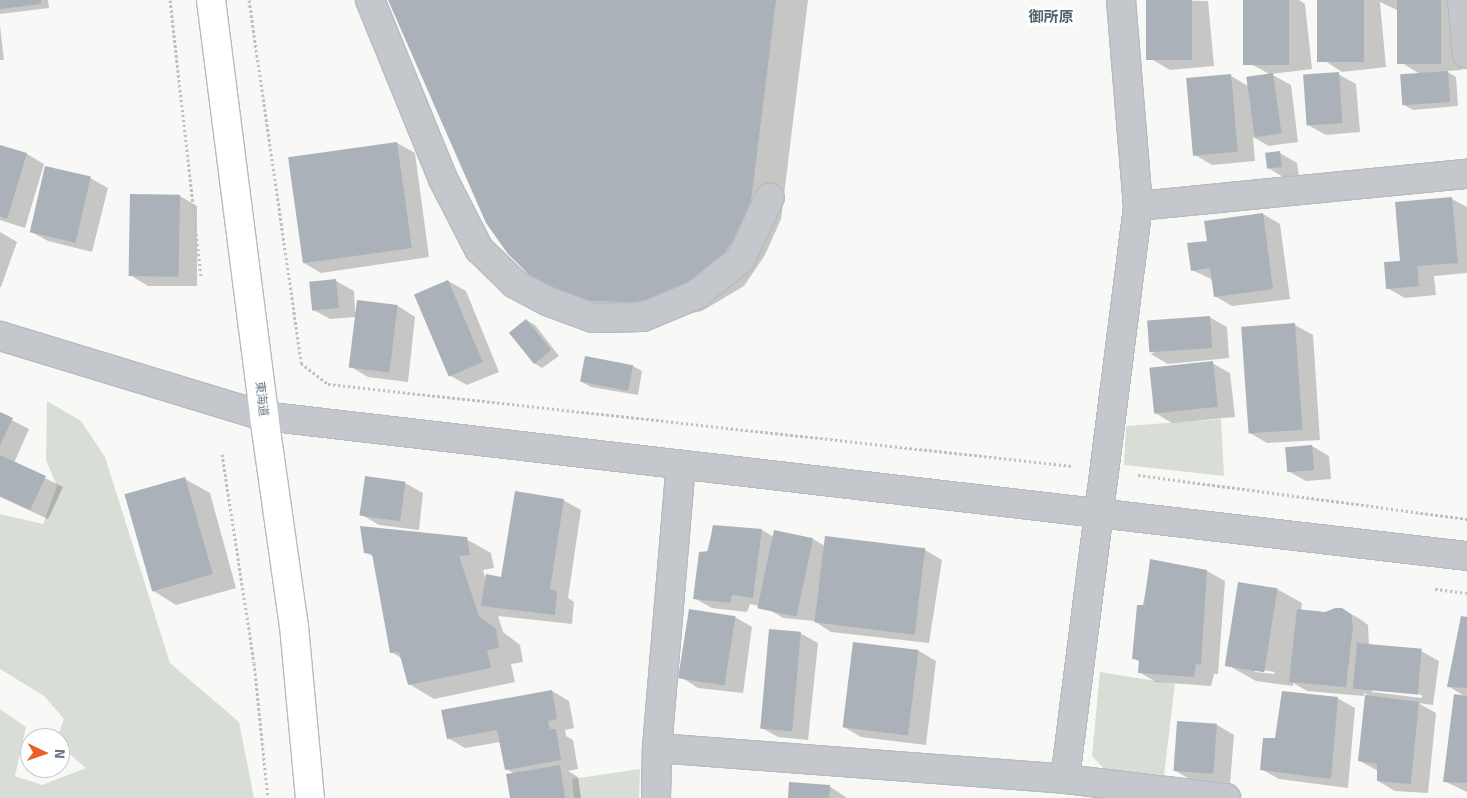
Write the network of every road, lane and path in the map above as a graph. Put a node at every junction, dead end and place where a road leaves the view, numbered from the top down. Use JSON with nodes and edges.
{"nodes":[{"id":1,"x":170,"y":0,"type":"edge"},
{"id":2,"x":211,"y":0,"type":"edge"},
{"id":3,"x":249,"y":0,"type":"edge"},
{"id":4,"x":370,"y":0,"type":"edge"},
{"id":5,"x":1121,"y":0,"type":"edge"},
{"id":6,"x":1462,"y":0,"type":"edge"},
{"id":7,"x":1467,"y":54,"type":"edge"},
{"id":8,"x":1467,"y":174,"type":"edge"},
{"id":9,"x":770,"y":197,"type":"dead end"},
{"id":10,"x":1138,"y":206,"type":"junction"},
{"id":11,"x":201,"y":277,"type":"dead end"},
{"id":12,"x":0,"y":336,"type":"edge"},
{"id":13,"x":264,"y":416,"type":"junction"},
{"id":14,"x":222,"y":454,"type":"dead end"},
{"id":15,"x":681,"y":465,"type":"junction"},
{"id":16,"x":1074,"y":466,"type":"dead end"},
{"id":17,"x":1133,"y":474,"type":"dead end"},
{"id":18,"x":1100,"y":512,"type":"junction"},
{"id":19,"x":1467,"y":519,"type":"edge"},
{"id":20,"x":1467,"y":556,"type":"edge"},
{"id":21,"x":657,"y":748,"type":"junction"},
{"id":22,"x":1054,"y":785,"type":"edge"},
{"id":23,"x":268,"y":798,"type":"edge"},
{"id":24,"x":310,"y":798,"type":"edge"},
{"id":25,"x":656,"y":798,"type":"edge"},
{"id":26,"x":1226,"y":798,"type":"edge"}],
"edges":[{"from":1,"to":11,"type":"path"},
{"from":2,"to":13,"type":"main road","name":"東海道"},
{"from":3,"to":16,"type":"path"},
{"from":4,"to":9,"type":"street"},
{"from":5,"to":10,"type":"street"},
{"from":6,"to":7,"type":"street"},
{"from":8,"to":10,"type":"street"},
{"from":10,"to":18,"type":"street"},
{"from":12,"to":13,"type":"street"},
{"from":13,"to":15,"type":"street"},
{"from":13,"to":24,"type":"main road","name":"東海道"},
{"from":14,"to":23,"type":"path"},
{"from":15,"to":18,"type":"street"},
{"from":15,"to":21,"type":"street"},
{"from":17,"to":19,"type":"path"},
{"from":18,"to":20,"type":"street"},
{"from":18,"to":22,"type":"street"},
{"from":21,"to":22,"type":"street"},
{"from":21,"to":25,"type":"street"},
{"from":22,"to":26,"type":"street"}]}
